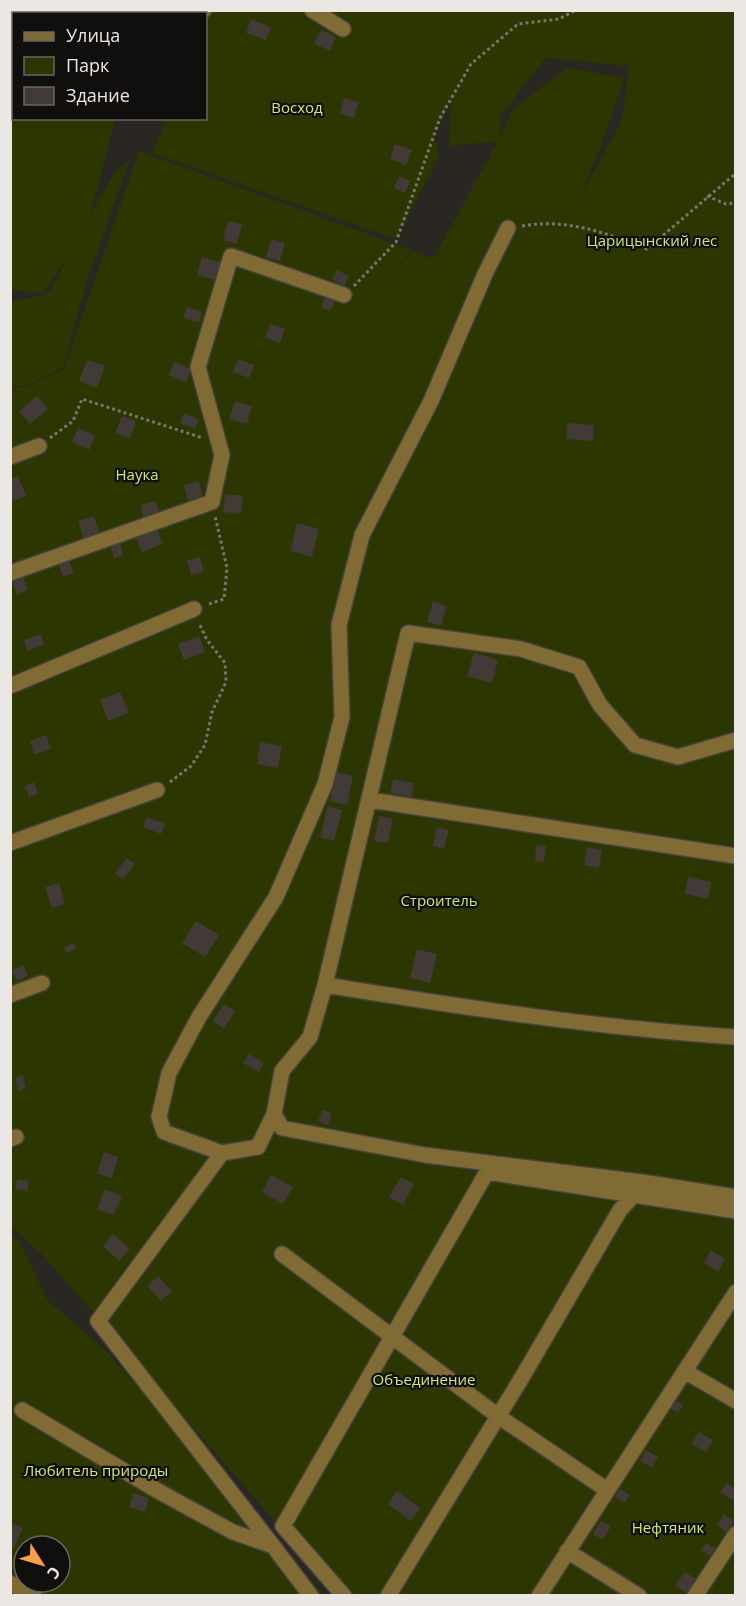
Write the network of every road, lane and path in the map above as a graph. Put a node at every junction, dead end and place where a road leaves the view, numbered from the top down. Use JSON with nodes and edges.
{"nodes":[{"id":1,"x":312,"y":10,"type":"edge"},
{"id":2,"x":576,"y":10,"type":"edge"},
{"id":3,"x":343,"y":29,"type":"dead end"},
{"id":4,"x":735,"y":173,"type":"edge"},
{"id":5,"x":707,"y":196,"type":"junction"},
{"id":6,"x":735,"y":203,"type":"edge"},
{"id":7,"x":508,"y":228,"type":"joint"},
{"id":8,"x":344,"y":295,"type":"joint"},
{"id":9,"x":219,"y":443,"type":"junction"},
{"id":10,"x":39,"y":446,"type":"joint"},
{"id":11,"x":10,"y":457,"type":"edge"},
{"id":12,"x":212,"y":502,"type":"junction"},
{"id":13,"x":10,"y":573,"type":"edge"},
{"id":14,"x":194,"y":609,"type":"junction"},
{"id":15,"x":10,"y":686,"type":"edge"},
{"id":16,"x":735,"y":740,"type":"edge"},
{"id":17,"x":157,"y":790,"type":"joint"},
{"id":18,"x":370,"y":800,"type":"junction"},
{"id":19,"x":10,"y":843,"type":"edge"},
{"id":20,"x":735,"y":856,"type":"edge"},
{"id":21,"x":42,"y":983,"type":"dead end"},
{"id":22,"x":325,"y":985,"type":"junction"},
{"id":23,"x":10,"y":995,"type":"edge"},
{"id":24,"x":735,"y":1036,"type":"edge"},
{"id":25,"x":274,"y":1114,"type":"junction"},
{"id":26,"x":222,"y":1153,"type":"junction"},
{"id":27,"x":634,"y":1195,"type":"junction"},
{"id":28,"x":735,"y":1197,"type":"edge"},
{"id":29,"x":735,"y":1211,"type":"edge"},
{"id":30,"x":282,"y":1254,"type":"dead end"},
{"id":31,"x":735,"y":1292,"type":"edge"},
{"id":32,"x":392,"y":1338,"type":"junction"},
{"id":33,"x":693,"y":1376,"type":"dead end"},
{"id":34,"x":735,"y":1401,"type":"edge"},
{"id":35,"x":22,"y":1410,"type":"dead end"},
{"id":36,"x":498,"y":1416,"type":"junction"},
{"id":37,"x":607,"y":1490,"type":"junction"},
{"id":38,"x":735,"y":1534,"type":"edge"},
{"id":39,"x":273,"y":1546,"type":"junction"},
{"id":40,"x":567,"y":1551,"type":"junction"},
{"id":41,"x":10,"y":1583,"type":"edge"},
{"id":42,"x":34,"y":1596,"type":"edge"},
{"id":43,"x":311,"y":1596,"type":"edge"},
{"id":44,"x":344,"y":1596,"type":"edge"},
{"id":45,"x":388,"y":1596,"type":"edge"},
{"id":46,"x":538,"y":1596,"type":"edge"},
{"id":47,"x":639,"y":1596,"type":"edge"},
{"id":48,"x":695,"y":1596,"type":"edge"}],
"edges":[{"from":1,"to":3,"type":"lane"},
{"from":2,"to":8,"type":"path"},
{"from":4,"to":5,"type":"path"},
{"from":5,"to":6,"type":"path"},
{"from":5,"to":7,"type":"path"},
{"from":7,"to":26,"type":"lane"},
{"from":8,"to":9,"type":"lane"},
{"from":9,"to":10,"type":"path"},
{"from":9,"to":12,"type":"lane"},
{"from":10,"to":11,"type":"lane"},
{"from":12,"to":13,"type":"lane"},
{"from":12,"to":14,"type":"path"},
{"from":14,"to":15,"type":"lane"},
{"from":14,"to":17,"type":"path"},
{"from":16,"to":18,"type":"lane"},
{"from":17,"to":19,"type":"lane"},
{"from":18,"to":20,"type":"lane"},
{"from":18,"to":22,"type":"lane"},
{"from":21,"to":23,"type":"lane"},
{"from":22,"to":24,"type":"lane"},
{"from":22,"to":25,"type":"lane"},
{"from":25,"to":26,"type":"lane"},
{"from":25,"to":28,"type":"lane"},
{"from":26,"to":39,"type":"lane"},
{"from":27,"to":29,"type":"lane"},
{"from":27,"to":32,"type":"lane"},
{"from":27,"to":36,"type":"lane"},
{"from":30,"to":32,"type":"lane"},
{"from":31,"to":37,"type":"lane"},
{"from":32,"to":36,"type":"lane"},
{"from":32,"to":44,"type":"lane"},
{"from":33,"to":34,"type":"lane"},
{"from":35,"to":39,"type":"lane"},
{"from":36,"to":37,"type":"lane"},
{"from":36,"to":45,"type":"lane"},
{"from":37,"to":40,"type":"lane"},
{"from":38,"to":48,"type":"lane"},
{"from":39,"to":43,"type":"lane"},
{"from":40,"to":46,"type":"lane"},
{"from":40,"to":47,"type":"lane"},
{"from":41,"to":42,"type":"lane"}]}
